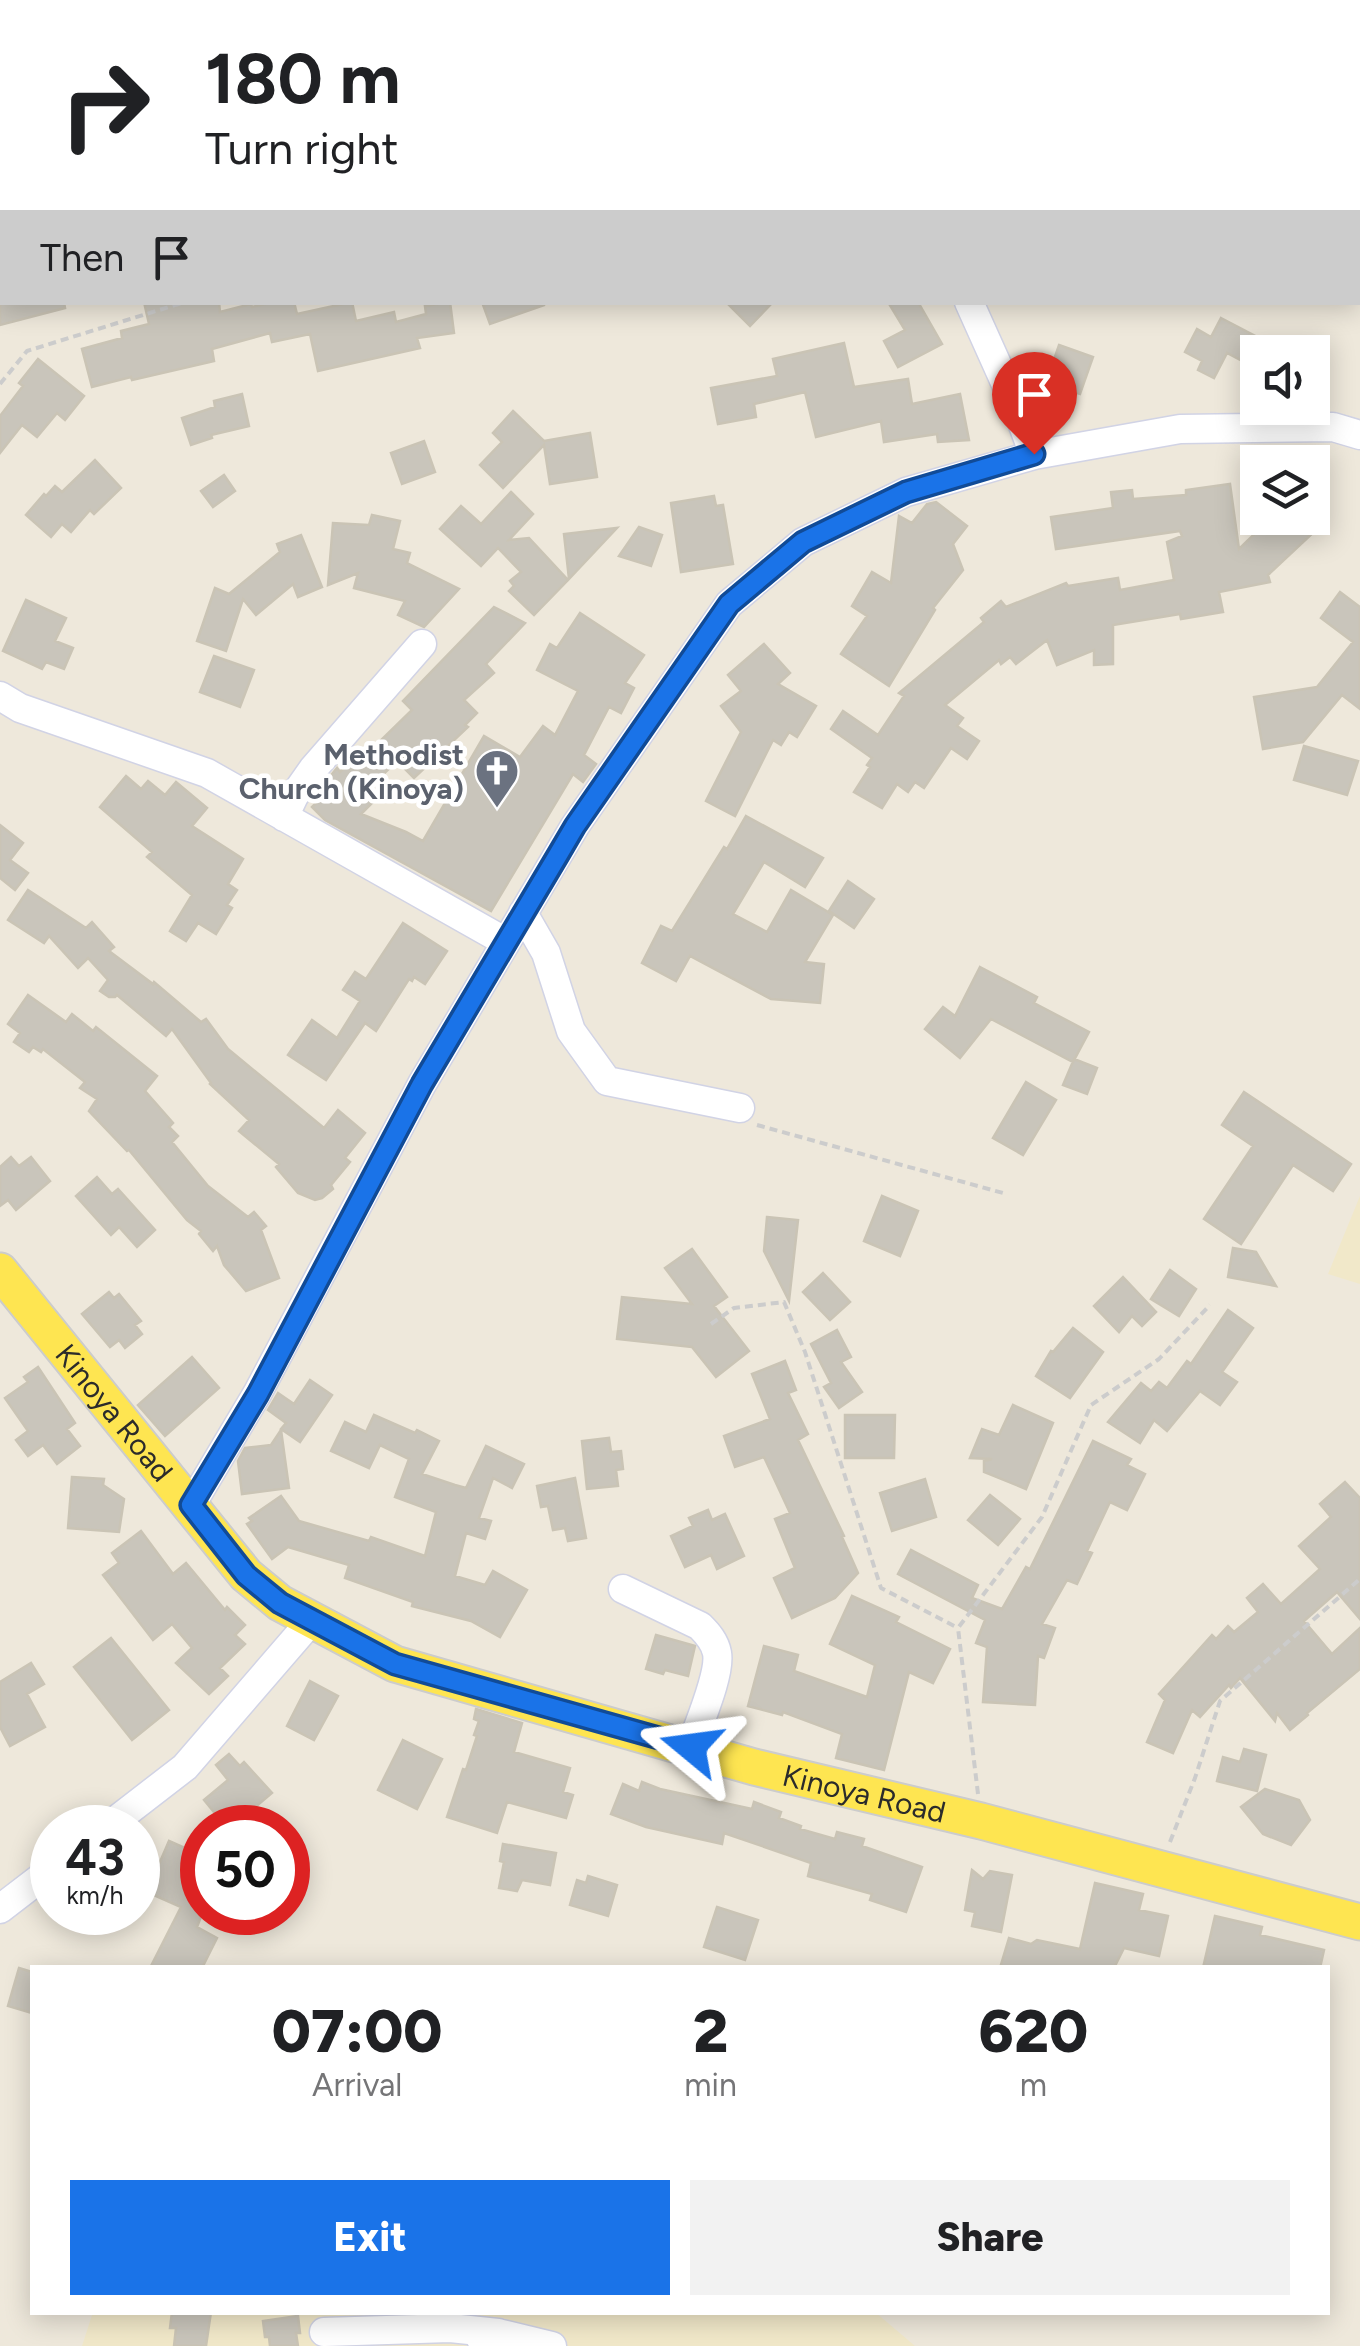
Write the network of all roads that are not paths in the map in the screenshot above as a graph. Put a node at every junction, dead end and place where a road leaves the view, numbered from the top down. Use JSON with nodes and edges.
{"nodes":[{"id":1,"x":970,"y":305,"type":"edge"},
{"id":2,"x":1360,"y":436,"type":"edge"},
{"id":3,"x":1034,"y":454,"type":"junction"},
{"id":4,"x":422,"y":644,"type":"dead end"},
{"id":5,"x":0,"y":696,"type":"edge"},
{"id":6,"x":284,"y":817,"type":"junction"},
{"id":7,"x":523,"y":913,"type":"junction"},
{"id":8,"x":506,"y":942,"type":"junction"},
{"id":9,"x":740,"y":1108,"type":"road end"},
{"id":10,"x":0,"y":1271,"type":"edge"},
{"id":11,"x":191,"y":1505,"type":"junction"},
{"id":12,"x":623,"y":1590,"type":"dead end"},
{"id":13,"x":311,"y":1620,"type":"junction"},
{"id":14,"x":691,"y":1747,"type":"junction"},
{"id":15,"x":136,"y":1805,"type":"edge"},
{"id":16,"x":30,"y":1886,"type":"edge"},
{"id":17,"x":0,"y":1909,"type":"edge"},
{"id":18,"x":1360,"y":1922,"type":"edge"},
{"id":19,"x":324,"y":2332,"type":"dead end"},
{"id":20,"x":498,"y":2333,"type":"junction"},
{"id":21,"x":460,"y":2346,"type":"edge"},
{"id":22,"x":552,"y":2346,"type":"edge"}],
"edges":[{"from":1,"to":3,"type":"street"},
{"from":2,"to":3,"type":"street"},
{"from":3,"to":7,"type":"street"},
{"from":4,"to":6,"type":"street"},
{"from":5,"to":6,"type":"street"},
{"from":6,"to":8,"type":"street"},
{"from":7,"to":8,"type":"street"},
{"from":7,"to":9,"type":"street"},
{"from":8,"to":11,"type":"street"},
{"from":10,"to":11,"type":"main road","name":"Kinoya Road"},
{"from":11,"to":13,"type":"main road","name":"Kinoya Road"},
{"from":12,"to":14,"type":"street"},
{"from":13,"to":14,"type":"main road","name":"Kinoya Road"},
{"from":13,"to":15,"type":"street"},
{"from":14,"to":18,"type":"main road","name":"Kinoya Road"},
{"from":16,"to":17,"type":"street"},
{"from":19,"to":20,"type":"street"},
{"from":20,"to":21,"type":"street"},
{"from":20,"to":22,"type":"street"}]}
